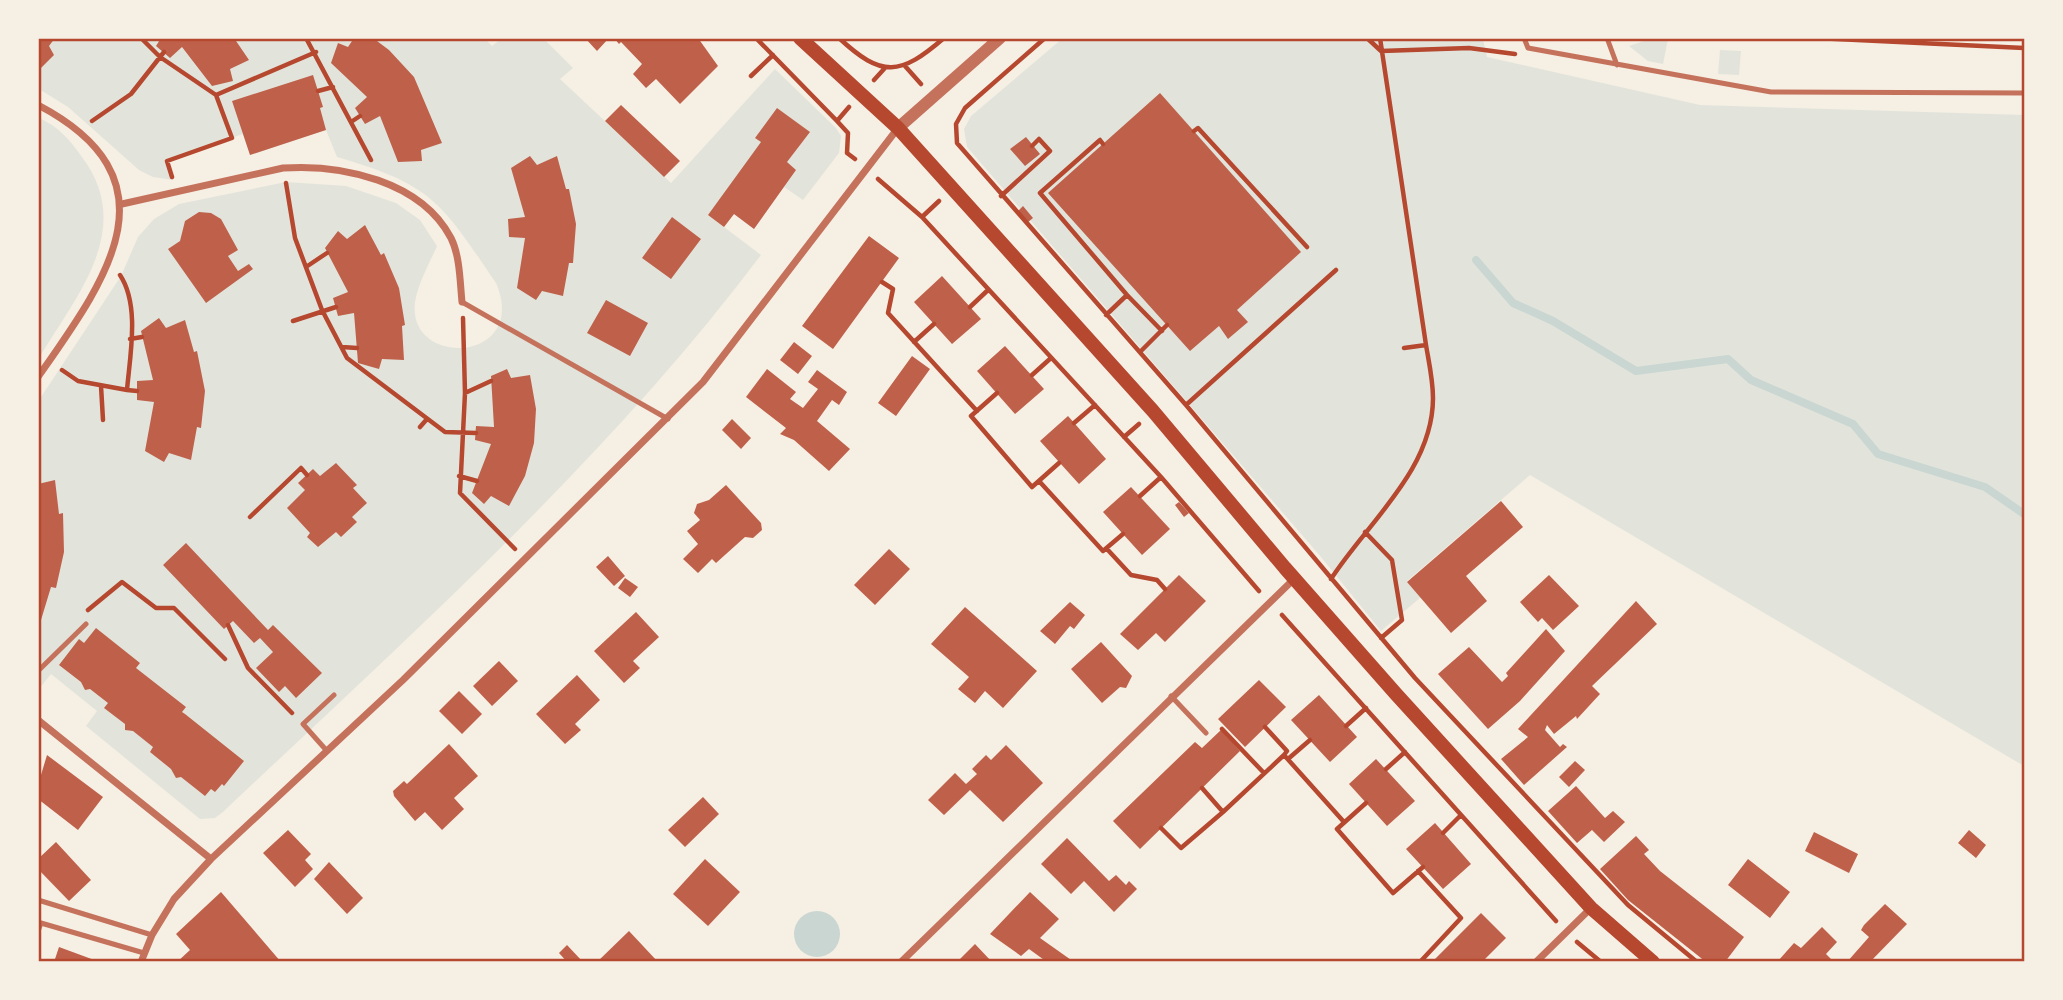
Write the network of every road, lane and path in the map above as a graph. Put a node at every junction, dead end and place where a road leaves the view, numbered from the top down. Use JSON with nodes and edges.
{"nodes":[{"id":1,"x":141,"y":38,"type":"edge"},
{"id":2,"x":306,"y":38,"type":"edge"},
{"id":3,"x":756,"y":38,"type":"edge"},
{"id":4,"x":800,"y":38,"type":"edge"},
{"id":5,"x":839,"y":38,"type":"edge"},
{"id":6,"x":944,"y":38,"type":"edge"},
{"id":7,"x":1000,"y":38,"type":"edge"},
{"id":8,"x":1045,"y":38,"type":"edge"},
{"id":9,"x":1380,"y":38,"type":"edge"},
{"id":10,"x":1524,"y":38,"type":"edge"},
{"id":11,"x":1607,"y":38,"type":"edge"},
{"id":12,"x":1815,"y":38,"type":"edge"},
{"id":13,"x":2025,"y":48,"type":"edge"},
{"id":14,"x":316,"y":52,"type":"junction"},
{"id":15,"x":162,"y":55,"type":"junction"},
{"id":16,"x":773,"y":55,"type":"junction"},
{"id":17,"x":1617,"y":65,"type":"junction"},
{"id":18,"x":751,"y":76,"type":"dead end"},
{"id":19,"x":333,"y":87,"type":"junction"},
{"id":20,"x":318,"y":91,"type":"dead end"},
{"id":21,"x":2025,"y":93,"type":"edge"},
{"id":22,"x":216,"y":95,"type":"junction"},
{"id":23,"x":38,"y":104,"type":"edge"},
{"id":24,"x":360,"y":116,"type":"dead end"},
{"id":25,"x":837,"y":121,"type":"dead end"},
{"id":26,"x":351,"y":122,"type":"junction"},
{"id":27,"x":898,"y":128,"type":"junction"},
{"id":28,"x":78,"y":131,"type":"junction"},
{"id":29,"x":1194,"y":131,"type":"dead end"},
{"id":30,"x":1103,"y":144,"type":"dead end"},
{"id":31,"x":1032,"y":146,"type":"dead end"},
{"id":32,"x":847,"y":153,"type":"dead end"},
{"id":33,"x":975,"y":165,"type":"junction"},
{"id":34,"x":283,"y":168,"type":"junction"},
{"id":35,"x":866,"y":168,"type":"junction"},
{"id":36,"x":371,"y":178,"type":"junction"},
{"id":37,"x":952,"y":188,"type":"junction"},
{"id":38,"x":176,"y":192,"type":"junction"},
{"id":39,"x":1001,"y":196,"type":"junction"},
{"id":40,"x":122,"y":204,"type":"junction"},
{"id":41,"x":922,"y":217,"type":"junction"},
{"id":42,"x":1307,"y":247,"type":"dead end"},
{"id":43,"x":327,"y":253,"type":"dead end"},
{"id":44,"x":306,"y":267,"type":"junction"},
{"id":45,"x":1336,"y":270,"type":"dead end"},
{"id":46,"x":121,"y":275,"type":"dead end"},
{"id":47,"x":882,"y":282,"type":"dead end"},
{"id":48,"x":988,"y":290,"type":"junction"},
{"id":49,"x":1127,"y":295,"type":"junction"},
{"id":50,"x":463,"y":302,"type":"junction"},
{"id":51,"x":336,"y":307,"type":"dead end"},
{"id":52,"x":970,"y":307,"type":"dead end"},
{"id":53,"x":322,"y":310,"type":"junction"},
{"id":54,"x":1106,"y":315,"type":"junction"},
{"id":55,"x":293,"y":321,"type":"dead end"},
{"id":56,"x":934,"y":324,"type":"dead end"},
{"id":57,"x":1167,"y":325,"type":"dead end"},
{"id":58,"x":1162,"y":331,"type":"junction"},
{"id":59,"x":142,"y":337,"type":"dead end"},
{"id":60,"x":130,"y":339,"type":"junction"},
{"id":61,"x":914,"y":342,"type":"junction"},
{"id":62,"x":1426,"y":345,"type":"junction"},
{"id":63,"x":341,"y":347,"type":"junction"},
{"id":64,"x":357,"y":348,"type":"dead end"},
{"id":65,"x":1404,"y":348,"type":"dead end"},
{"id":66,"x":1140,"y":352,"type":"junction"},
{"id":67,"x":1051,"y":358,"type":"junction"},
{"id":68,"x":49,"y":362,"type":"junction"},
{"id":69,"x":1032,"y":375,"type":"dead end"},
{"id":70,"x":38,"y":377,"type":"edge"},
{"id":71,"x":491,"y":381,"type":"dead end"},
{"id":72,"x":101,"y":386,"type":"junction"},
{"id":73,"x":127,"y":390,"type":"junction"},
{"id":74,"x":137,"y":391,"type":"dead end"},
{"id":75,"x":465,"y":393,"type":"junction"},
{"id":76,"x":997,"y":393,"type":"dead end"},
{"id":77,"x":1095,"y":405,"type":"junction"},
{"id":78,"x":1186,"y":405,"type":"junction"},
{"id":79,"x":977,"y":411,"type":"junction"},
{"id":80,"x":427,"y":419,"type":"junction"},
{"id":81,"x":668,"y":419,"type":"junction"},
{"id":82,"x":103,"y":420,"type":"dead end"},
{"id":83,"x":1074,"y":423,"type":"dead end"},
{"id":84,"x":420,"y":427,"type":"dead end"},
{"id":85,"x":462,"y":433,"type":"junction"},
{"id":86,"x":476,"y":433,"type":"dead end"},
{"id":87,"x":1059,"y":463,"type":"dead end"},
{"id":88,"x":307,"y":475,"type":"dead end"},
{"id":89,"x":459,"y":476,"type":"junction"},
{"id":90,"x":1161,"y":477,"type":"junction"},
{"id":91,"x":477,"y":481,"type":"dead end"},
{"id":92,"x":1039,"y":481,"type":"junction"},
{"id":93,"x":1140,"y":496,"type":"dead end"},
{"id":94,"x":250,"y":517,"type":"dead end"},
{"id":95,"x":1365,"y":532,"type":"junction"},
{"id":96,"x":1123,"y":534,"type":"dead end"},
{"id":97,"x":1107,"y":549,"type":"junction"},
{"id":98,"x":526,"y":560,"type":"junction"},
{"id":99,"x":1294,"y":579,"type":"junction"},
{"id":100,"x":1331,"y":579,"type":"junction"},
{"id":101,"x":1165,"y":589,"type":"dead end"},
{"id":102,"x":1270,"y":603,"type":"junction"},
{"id":103,"x":80,"y":616,"type":"dead end"},
{"id":104,"x":86,"y":624,"type":"dead end"},
{"id":105,"x":228,"y":625,"type":"dead end"},
{"id":106,"x":1381,"y":638,"type":"junction"},
{"id":107,"x":225,"y":659,"type":"dead end"},
{"id":108,"x":38,"y":671,"type":"edge"},
{"id":109,"x":334,"y":695,"type":"dead end"},
{"id":110,"x":1171,"y":696,"type":"junction"},
{"id":111,"x":1366,"y":708,"type":"junction"},
{"id":112,"x":38,"y":720,"type":"edge"},
{"id":113,"x":303,"y":724,"type":"junction"},
{"id":114,"x":1346,"y":726,"type":"dead end"},
{"id":115,"x":1265,"y":727,"type":"dead end"},
{"id":116,"x":1206,"y":733,"type":"joint"},
{"id":117,"x":1310,"y":740,"type":"dead end"},
{"id":118,"x":327,"y":751,"type":"junction"},
{"id":119,"x":1405,"y":752,"type":"junction"},
{"id":120,"x":1286,"y":757,"type":"junction"},
{"id":121,"x":1386,"y":769,"type":"dead end"},
{"id":122,"x":1265,"y":773,"type":"junction"},
{"id":123,"x":1202,"y":788,"type":"dead end"},
{"id":124,"x":1366,"y":803,"type":"dead end"},
{"id":125,"x":1223,"y":812,"type":"junction"},
{"id":126,"x":1461,"y":815,"type":"junction"},
{"id":127,"x":1344,"y":822,"type":"junction"},
{"id":128,"x":1161,"y":828,"type":"dead end"},
{"id":129,"x":1443,"y":832,"type":"dead end"},
{"id":130,"x":211,"y":859,"type":"junction"},
{"id":131,"x":38,"y":900,"type":"edge"},
{"id":132,"x":1591,"y":908,"type":"junction"},
{"id":133,"x":38,"y":931,"type":"edge"},
{"id":134,"x":1566,"y":932,"type":"junction"},
{"id":135,"x":152,"y":935,"type":"junction"},
{"id":136,"x":143,"y":957,"type":"edge"},
{"id":137,"x":901,"y":961,"type":"edge"},
{"id":138,"x":1420,"y":961,"type":"edge"},
{"id":139,"x":1536,"y":961,"type":"edge"},
{"id":140,"x":1601,"y":961,"type":"edge"},
{"id":141,"x":1653,"y":961,"type":"edge"},
{"id":142,"x":1697,"y":961,"type":"edge"}],
"edges":[{"from":1,"to":15,"type":"path"},
{"from":2,"to":14,"type":"path"},
{"from":3,"to":16,"type":"path"},
{"from":4,"to":27,"type":"main road"},
{"from":5,"to":6,"type":"path"},
{"from":7,"to":27,"type":"street"},
{"from":8,"to":33,"type":"path"},
{"from":9,"to":62,"type":"path"},
{"from":10,"to":17,"type":"lane"},
{"from":11,"to":17,"type":"lane"},
{"from":12,"to":13,"type":"path"},
{"from":14,"to":19,"type":"path"},
{"from":14,"to":22,"type":"path"},
{"from":15,"to":22,"type":"path"},
{"from":15,"to":28,"type":"path"},
{"from":16,"to":18,"type":"path"},
{"from":16,"to":25,"type":"path"},
{"from":17,"to":21,"type":"lane"},
{"from":19,"to":20,"type":"path"},
{"from":19,"to":26,"type":"path"},
{"from":22,"to":38,"type":"path"},
{"from":23,"to":28,"type":"street"},
{"from":24,"to":26,"type":"path"},
{"from":26,"to":36,"type":"path"},
{"from":27,"to":35,"type":"street"},
{"from":27,"to":37,"type":"main road"},
{"from":28,"to":40,"type":"street"},
{"from":29,"to":42,"type":"path"},
{"from":30,"to":49,"type":"path"},
{"from":31,"to":39,"type":"path"},
{"from":32,"to":35,"type":"path"},
{"from":33,"to":37,"type":"path"},
{"from":33,"to":39,"type":"path"},
{"from":34,"to":36,"type":"street"},
{"from":34,"to":38,"type":"street"},
{"from":34,"to":44,"type":"path"},
{"from":35,"to":41,"type":"path"},
{"from":35,"to":81,"type":"street"},
{"from":36,"to":50,"type":"street"},
{"from":37,"to":41,"type":"path"},
{"from":37,"to":99,"type":"main road"},
{"from":38,"to":40,"type":"street"},
{"from":39,"to":54,"type":"path"},
{"from":40,"to":68,"type":"street"},
{"from":41,"to":48,"type":"path"},
{"from":43,"to":44,"type":"path"},
{"from":44,"to":53,"type":"path"},
{"from":45,"to":78,"type":"path"},
{"from":46,"to":60,"type":"path"},
{"from":47,"to":61,"type":"path"},
{"from":48,"to":52,"type":"path"},
{"from":48,"to":67,"type":"path"},
{"from":49,"to":54,"type":"path"},
{"from":49,"to":58,"type":"path"},
{"from":50,"to":75,"type":"path"},
{"from":50,"to":81,"type":"lane"},
{"from":51,"to":53,"type":"path"},
{"from":53,"to":55,"type":"path"},
{"from":53,"to":63,"type":"path"},
{"from":54,"to":66,"type":"path"},
{"from":56,"to":61,"type":"path"},
{"from":57,"to":58,"type":"path"},
{"from":58,"to":66,"type":"path"},
{"from":59,"to":60,"type":"path"},
{"from":60,"to":73,"type":"path"},
{"from":61,"to":79,"type":"path"},
{"from":62,"to":65,"type":"path"},
{"from":62,"to":95,"type":"path"},
{"from":63,"to":64,"type":"path"},
{"from":63,"to":80,"type":"path"},
{"from":66,"to":78,"type":"path"},
{"from":67,"to":69,"type":"path"},
{"from":67,"to":77,"type":"path"},
{"from":68,"to":70,"type":"street"},
{"from":68,"to":72,"type":"path"},
{"from":71,"to":75,"type":"path"},
{"from":72,"to":73,"type":"path"},
{"from":72,"to":82,"type":"path"},
{"from":73,"to":74,"type":"path"},
{"from":75,"to":85,"type":"path"},
{"from":76,"to":79,"type":"path"},
{"from":77,"to":83,"type":"path"},
{"from":77,"to":90,"type":"path"},
{"from":78,"to":100,"type":"path"},
{"from":79,"to":92,"type":"path"},
{"from":80,"to":84,"type":"path"},
{"from":80,"to":85,"type":"path"},
{"from":81,"to":98,"type":"street"},
{"from":85,"to":86,"type":"path"},
{"from":85,"to":89,"type":"path"},
{"from":87,"to":92,"type":"path"},
{"from":88,"to":94,"type":"path"},
{"from":89,"to":91,"type":"path"},
{"from":89,"to":98,"type":"path"},
{"from":90,"to":93,"type":"path"},
{"from":90,"to":102,"type":"path"},
{"from":92,"to":97,"type":"path"},
{"from":95,"to":100,"type":"path"},
{"from":95,"to":106,"type":"path"},
{"from":96,"to":97,"type":"path"},
{"from":97,"to":101,"type":"path"},
{"from":98,"to":118,"type":"street"},
{"from":99,"to":102,"type":"street"},
{"from":99,"to":132,"type":"main road"},
{"from":100,"to":106,"type":"path"},
{"from":102,"to":110,"type":"street"},
{"from":102,"to":111,"type":"path"},
{"from":103,"to":107,"type":"path"},
{"from":104,"to":108,"type":"lane"},
{"from":105,"to":113,"type":"path"},
{"from":106,"to":142,"type":"path"},
{"from":109,"to":113,"type":"lane"},
{"from":110,"to":116,"type":"lane"},
{"from":110,"to":137,"type":"street"},
{"from":111,"to":114,"type":"path"},
{"from":111,"to":119,"type":"path"},
{"from":112,"to":130,"type":"street"},
{"from":113,"to":118,"type":"lane"},
{"from":115,"to":120,"type":"path"},
{"from":116,"to":122,"type":"path"},
{"from":117,"to":120,"type":"path"},
{"from":118,"to":130,"type":"street"},
{"from":119,"to":121,"type":"path"},
{"from":119,"to":126,"type":"path"},
{"from":120,"to":122,"type":"path"},
{"from":120,"to":127,"type":"path"},
{"from":122,"to":125,"type":"path"},
{"from":123,"to":125,"type":"path"},
{"from":124,"to":127,"type":"path"},
{"from":125,"to":128,"type":"path"},
{"from":126,"to":129,"type":"path"},
{"from":126,"to":134,"type":"path"},
{"from":127,"to":138,"type":"path"},
{"from":130,"to":135,"type":"street"},
{"from":131,"to":135,"type":"lane"},
{"from":132,"to":134,"type":"street"},
{"from":132,"to":141,"type":"main road"},
{"from":133,"to":136,"type":"lane"},
{"from":134,"to":139,"type":"street"},
{"from":134,"to":140,"type":"path"},
{"from":135,"to":136,"type":"street"}]}
